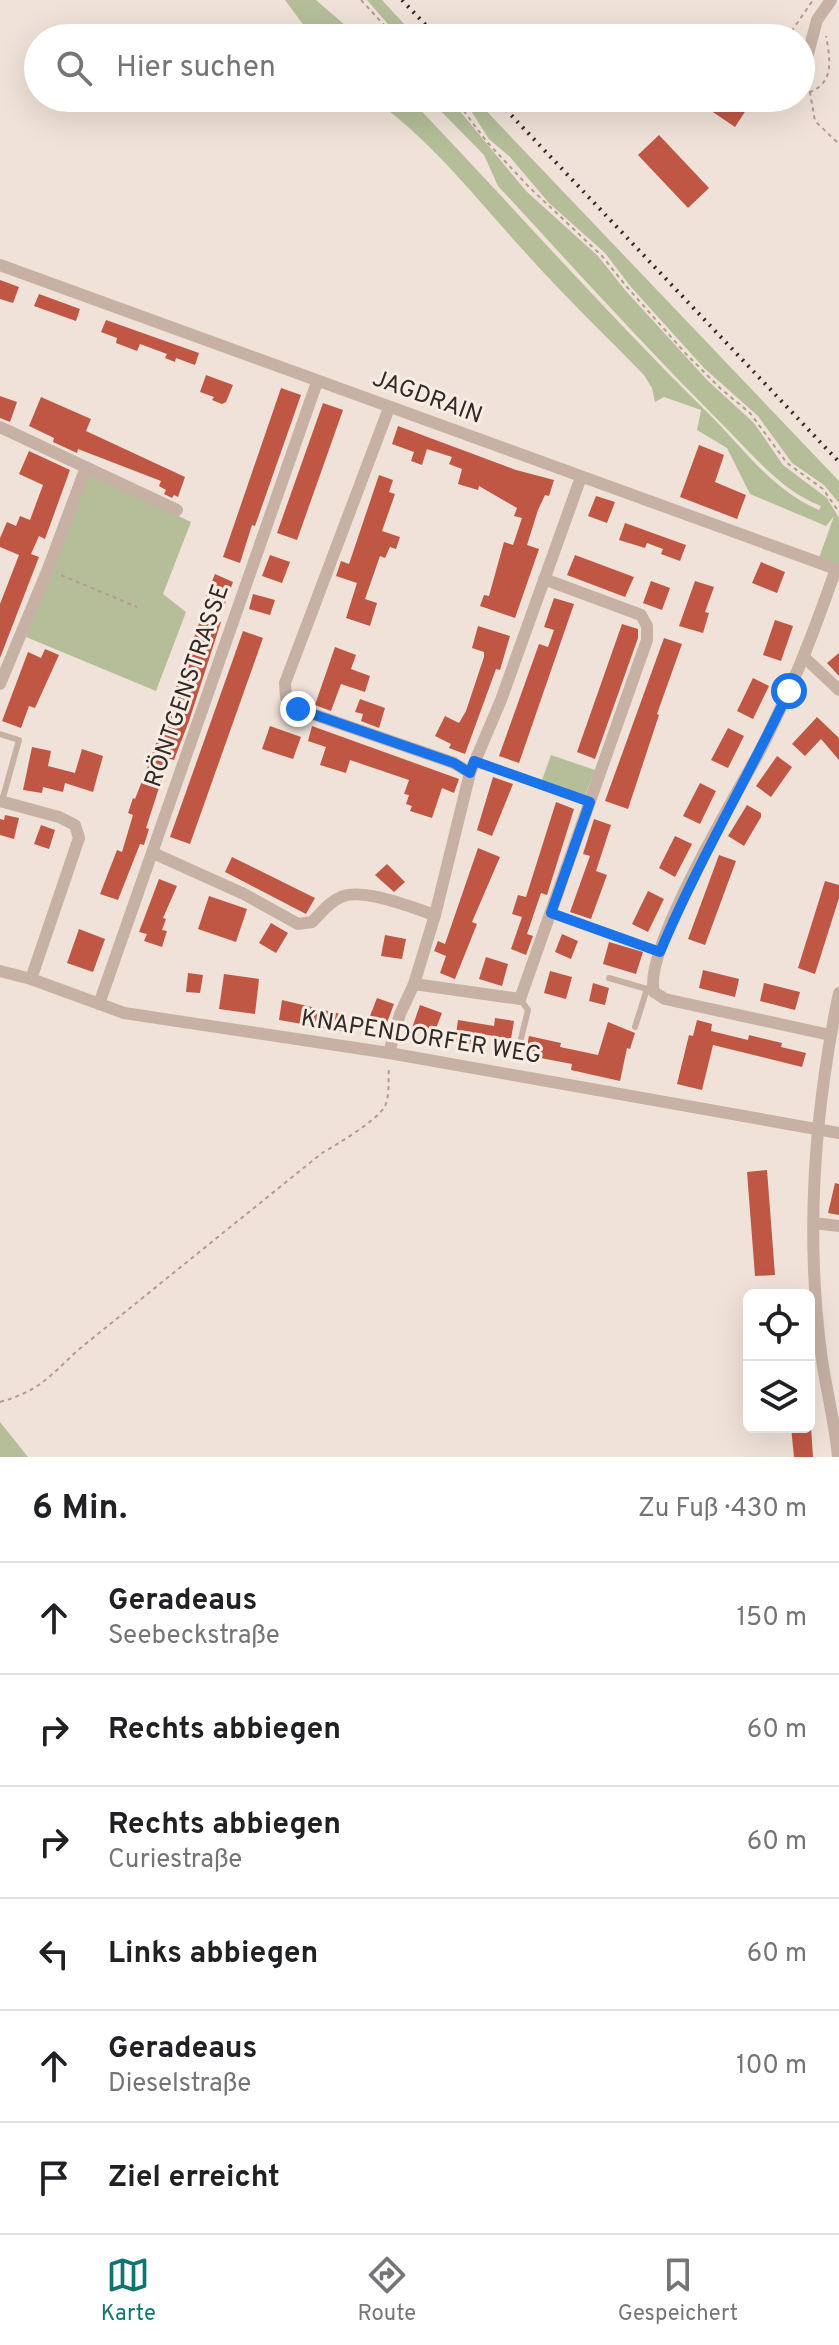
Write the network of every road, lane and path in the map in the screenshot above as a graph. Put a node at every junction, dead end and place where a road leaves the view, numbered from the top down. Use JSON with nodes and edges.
{"nodes":[{"id":1,"x":361,"y":0,"type":"edge"},
{"id":2,"x":813,"y":0,"type":"edge"},
{"id":3,"x":831,"y":0,"type":"edge"},
{"id":4,"x":383,"y":24,"type":"edge"},
{"id":5,"x":797,"y":24,"type":"edge"},
{"id":6,"x":815,"y":28,"type":"edge"},
{"id":7,"x":825,"y":30,"type":"dead end"},
{"id":8,"x":815,"y":89,"type":"edge"},
{"id":9,"x":464,"y":112,"type":"edge"},
{"id":10,"x":813,"y":112,"type":"edge"},
{"id":11,"x":839,"y":144,"type":"edge"},
{"id":12,"x":0,"y":265,"type":"edge"},
{"id":13,"x":317,"y":382,"type":"junction"},
{"id":14,"x":389,"y":408,"type":"junction"},
{"id":15,"x":0,"y":427,"type":"edge"},
{"id":16,"x":86,"y":467,"type":"junction"},
{"id":17,"x":581,"y":477,"type":"junction"},
{"id":18,"x":177,"y":510,"type":"dead end"},
{"id":19,"x":839,"y":512,"type":"edge"},
{"id":20,"x":48,"y":569,"type":"junction"},
{"id":21,"x":838,"y":570,"type":"edge"},
{"id":22,"x":544,"y":579,"type":"junction"},
{"id":23,"x":137,"y":607,"type":"dead end"},
{"id":24,"x":804,"y":657,"type":"junction"},
{"id":25,"x":0,"y":684,"type":"edge"},
{"id":26,"x":839,"y":690,"type":"edge"},
{"id":27,"x":0,"y":734,"type":"edge"},
{"id":28,"x":472,"y":767,"type":"junction"},
{"id":29,"x":1,"y":801,"type":"edge"},
{"id":30,"x":590,"y":802,"type":"junction"},
{"id":31,"x":153,"y":853,"type":"junction"},
{"id":32,"x":551,"y":913,"type":"junction"},
{"id":33,"x":435,"y":915,"type":"junction"},
{"id":34,"x":660,"y":952,"type":"junction"},
{"id":35,"x":0,"y":971,"type":"edge"},
{"id":36,"x":609,"y":978,"type":"dead end"},
{"id":37,"x":31,"y":979,"type":"junction"},
{"id":38,"x":414,"y":984,"type":"junction"},
{"id":39,"x":650,"y":988,"type":"junction"},
{"id":40,"x":839,"y":993,"type":"edge"},
{"id":41,"x":520,"y":999,"type":"junction"},
{"id":42,"x":99,"y":1004,"type":"junction"},
{"id":43,"x":635,"y":1027,"type":"dead end"},
{"id":44,"x":830,"y":1035,"type":"junction"},
{"id":45,"x":518,"y":1051,"type":"dead end"},
{"id":46,"x":389,"y":1053,"type":"junction"},
{"id":47,"x":818,"y":1129,"type":"junction"},
{"id":48,"x":839,"y":1133,"type":"edge"},
{"id":49,"x":814,"y":1223,"type":"junction"},
{"id":50,"x":839,"y":1226,"type":"edge"},
{"id":51,"x":0,"y":1402,"type":"edge"},
{"id":52,"x":838,"y":1457,"type":"edge"}],
"edges":[{"from":1,"to":4,"type":"path"},
{"from":2,"to":5,"type":"path"},
{"from":3,"to":6,"type":"street"},
{"from":7,"to":8,"type":"path"},
{"from":9,"to":19,"type":"path"},
{"from":10,"to":11,"type":"path"},
{"from":12,"to":13,"type":"street","name":"JAGDRAIN"},
{"from":13,"to":14,"type":"street","name":"JAGDRAIN"},
{"from":13,"to":31,"type":"street","name":"RÖNTGENSTRASSE"},
{"from":14,"to":17,"type":"street","name":"JAGDRAIN"},
{"from":14,"to":28,"type":"street"},
{"from":15,"to":16,"type":"street"},
{"from":16,"to":18,"type":"street"},
{"from":16,"to":20,"type":"street"},
{"from":17,"to":21,"type":"street","name":"JAGDRAIN"},
{"from":17,"to":22,"type":"street"},
{"from":20,"to":23,"type":"path"},
{"from":20,"to":25,"type":"street"},
{"from":21,"to":24,"type":"street"},
{"from":22,"to":28,"type":"street"},
{"from":22,"to":30,"type":"street"},
{"from":24,"to":26,"type":"street"},
{"from":24,"to":34,"type":"street"},
{"from":27,"to":29,"type":"lane"},
{"from":28,"to":30,"type":"path"},
{"from":28,"to":33,"type":"street"},
{"from":29,"to":37,"type":"street"},
{"from":30,"to":32,"type":"street"},
{"from":31,"to":33,"type":"street"},
{"from":31,"to":42,"type":"street","name":"RÖNTGENSTRASSE"},
{"from":32,"to":34,"type":"path"},
{"from":32,"to":41,"type":"street"},
{"from":33,"to":38,"type":"street"},
{"from":34,"to":39,"type":"street"},
{"from":35,"to":37,"type":"street","name":"KNAPENDORFER WEG"},
{"from":36,"to":39,"type":"lane"},
{"from":37,"to":42,"type":"street","name":"KNAPENDORFER WEG"},
{"from":38,"to":41,"type":"street"},
{"from":38,"to":46,"type":"street"},
{"from":39,"to":43,"type":"lane"},
{"from":39,"to":44,"type":"street"},
{"from":40,"to":44,"type":"street"},
{"from":41,"to":45,"type":"lane"},
{"from":42,"to":46,"type":"street","name":"KNAPENDORFER WEG"},
{"from":44,"to":47,"type":"street"},
{"from":46,"to":47,"type":"street","name":"KNAPENDORFER WEG"},
{"from":46,"to":51,"type":"path"},
{"from":47,"to":48,"type":"street","name":"KNAPENDORFER WEG"},
{"from":47,"to":49,"type":"street"},
{"from":49,"to":50,"type":"street"},
{"from":49,"to":52,"type":"street"}]}
